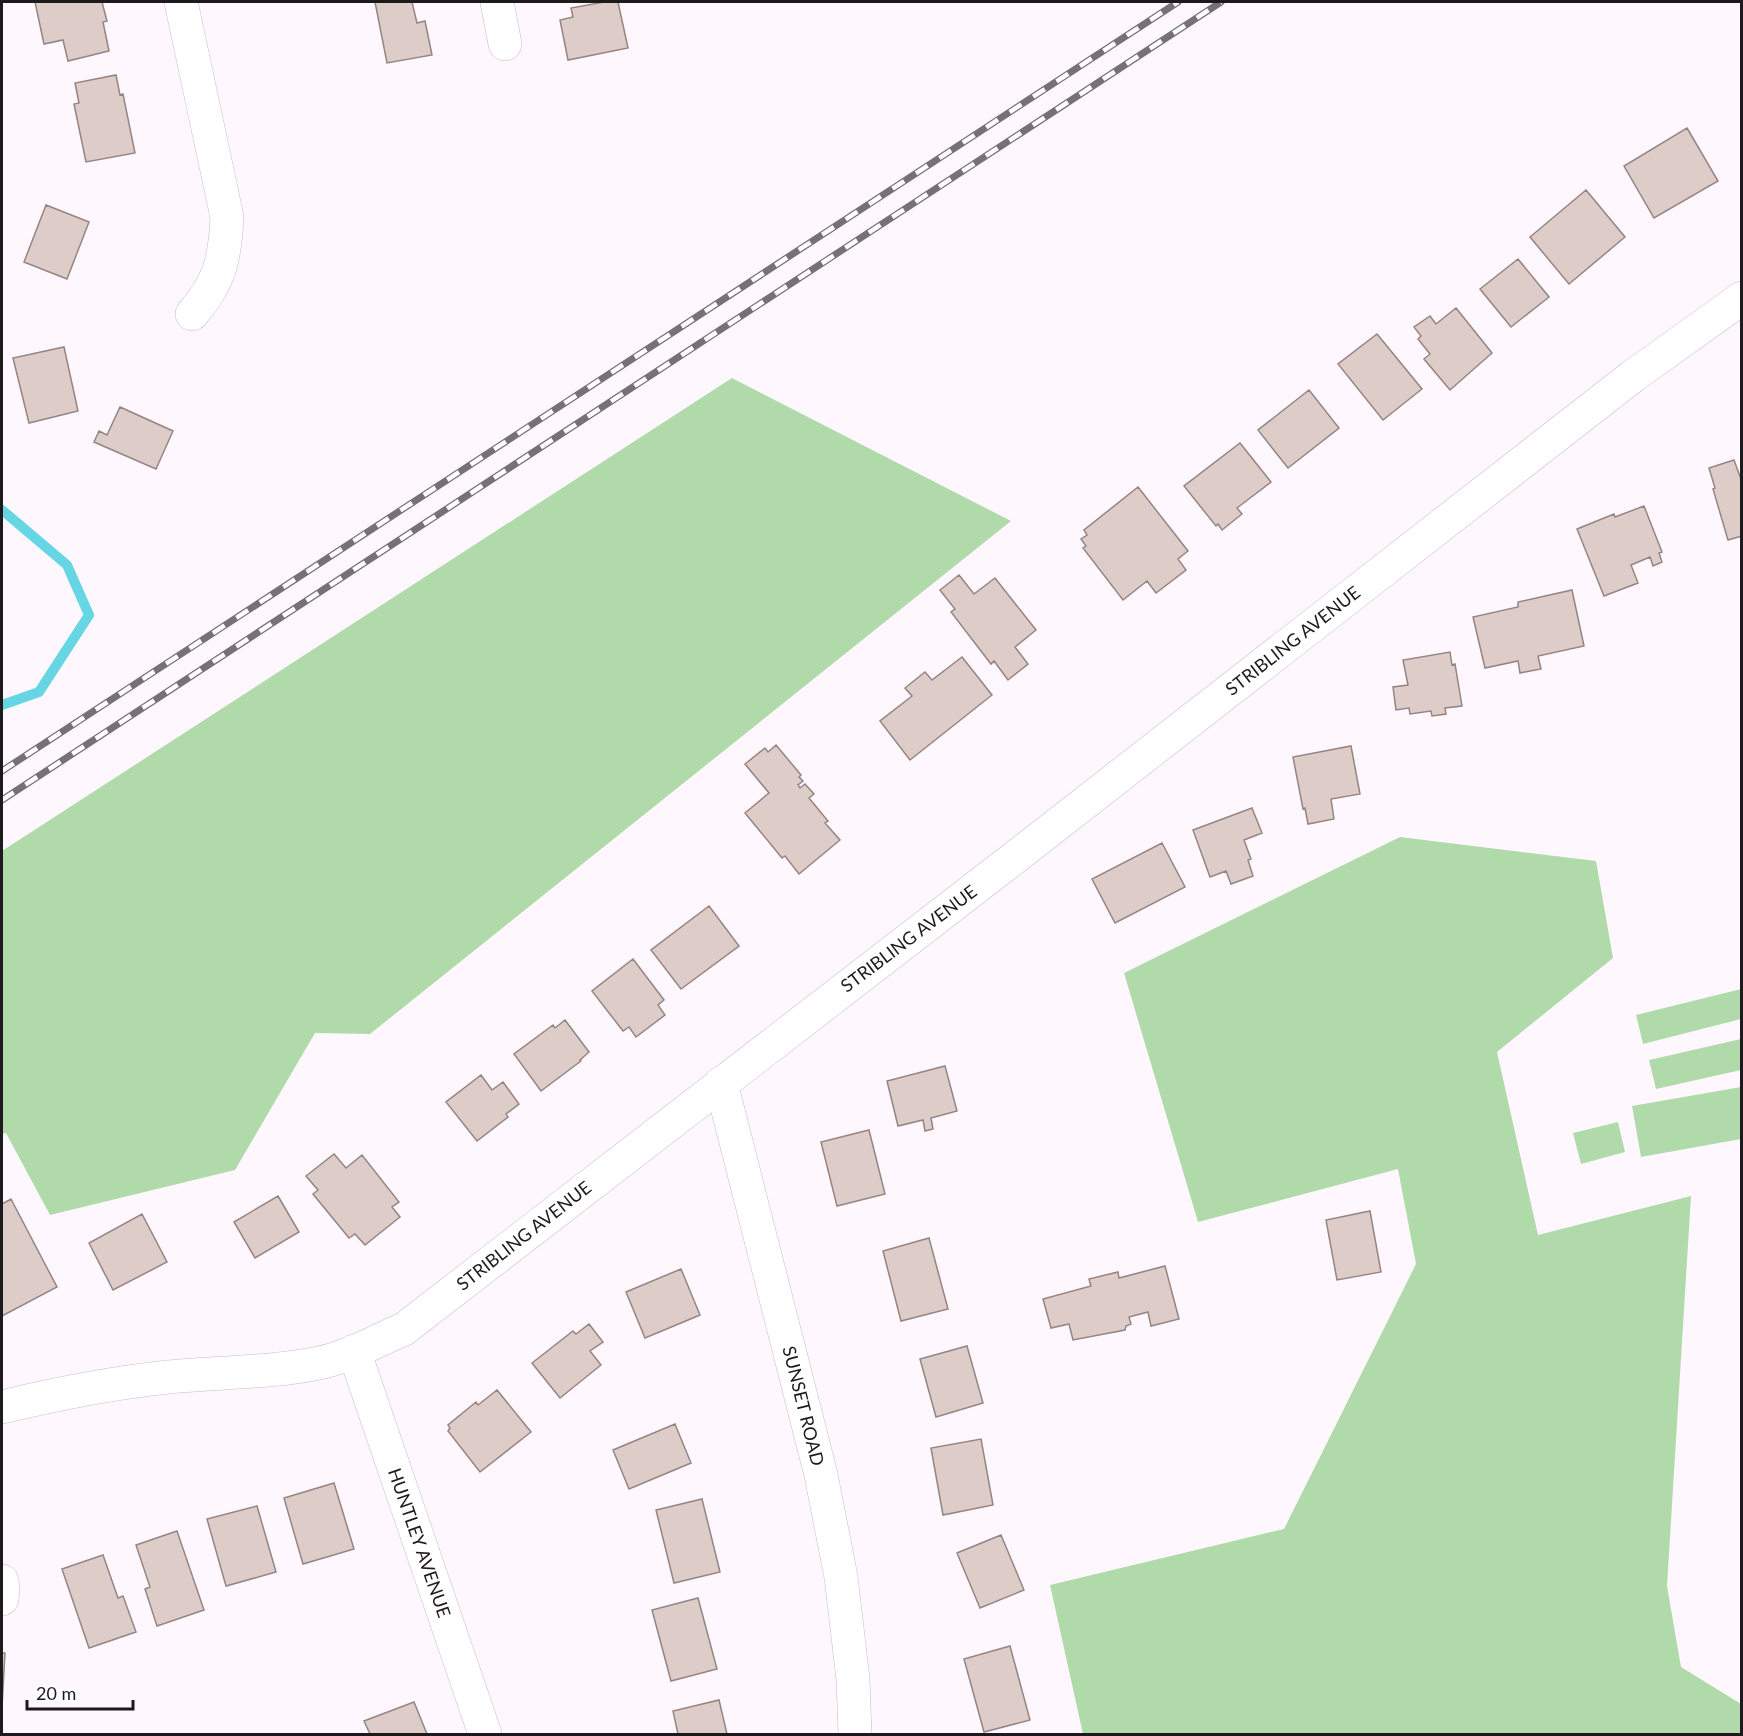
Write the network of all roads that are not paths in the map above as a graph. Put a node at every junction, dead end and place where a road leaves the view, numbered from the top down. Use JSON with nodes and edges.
{"nodes":[{"id":1,"x":182,"y":2,"type":"edge"},
{"id":2,"x":497,"y":2,"type":"edge"},
{"id":3,"x":505,"y":44,"type":"dead end"},
{"id":4,"x":1742,"y":298,"type":"edge"},
{"id":5,"x":192,"y":314,"type":"dead end"},
{"id":6,"x":721,"y":1083,"type":"junction"},
{"id":7,"x":354,"y":1351,"type":"junction"},
{"id":8,"x":2,"y":1407,"type":"edge"},
{"id":9,"x":2,"y":1581,"type":"edge"},
{"id":10,"x":2,"y":1599,"type":"edge"},
{"id":11,"x":485,"y":1734,"type":"edge"},
{"id":12,"x":855,"y":1734,"type":"edge"}],
"edges":[{"from":1,"to":5,"type":"street"},
{"from":2,"to":3,"type":"street"},
{"from":4,"to":6,"type":"street","name":"STRIBLING AVENUE"},
{"from":6,"to":7,"type":"street","name":"STRIBLING AVENUE"},
{"from":6,"to":12,"type":"street","name":"SUNSET ROAD"},
{"from":7,"to":8,"type":"street","name":"STRIBLING AVENUE"},
{"from":7,"to":11,"type":"street","name":"HUNTLEY AVENUE"},
{"from":9,"to":10,"type":"street"}]}
